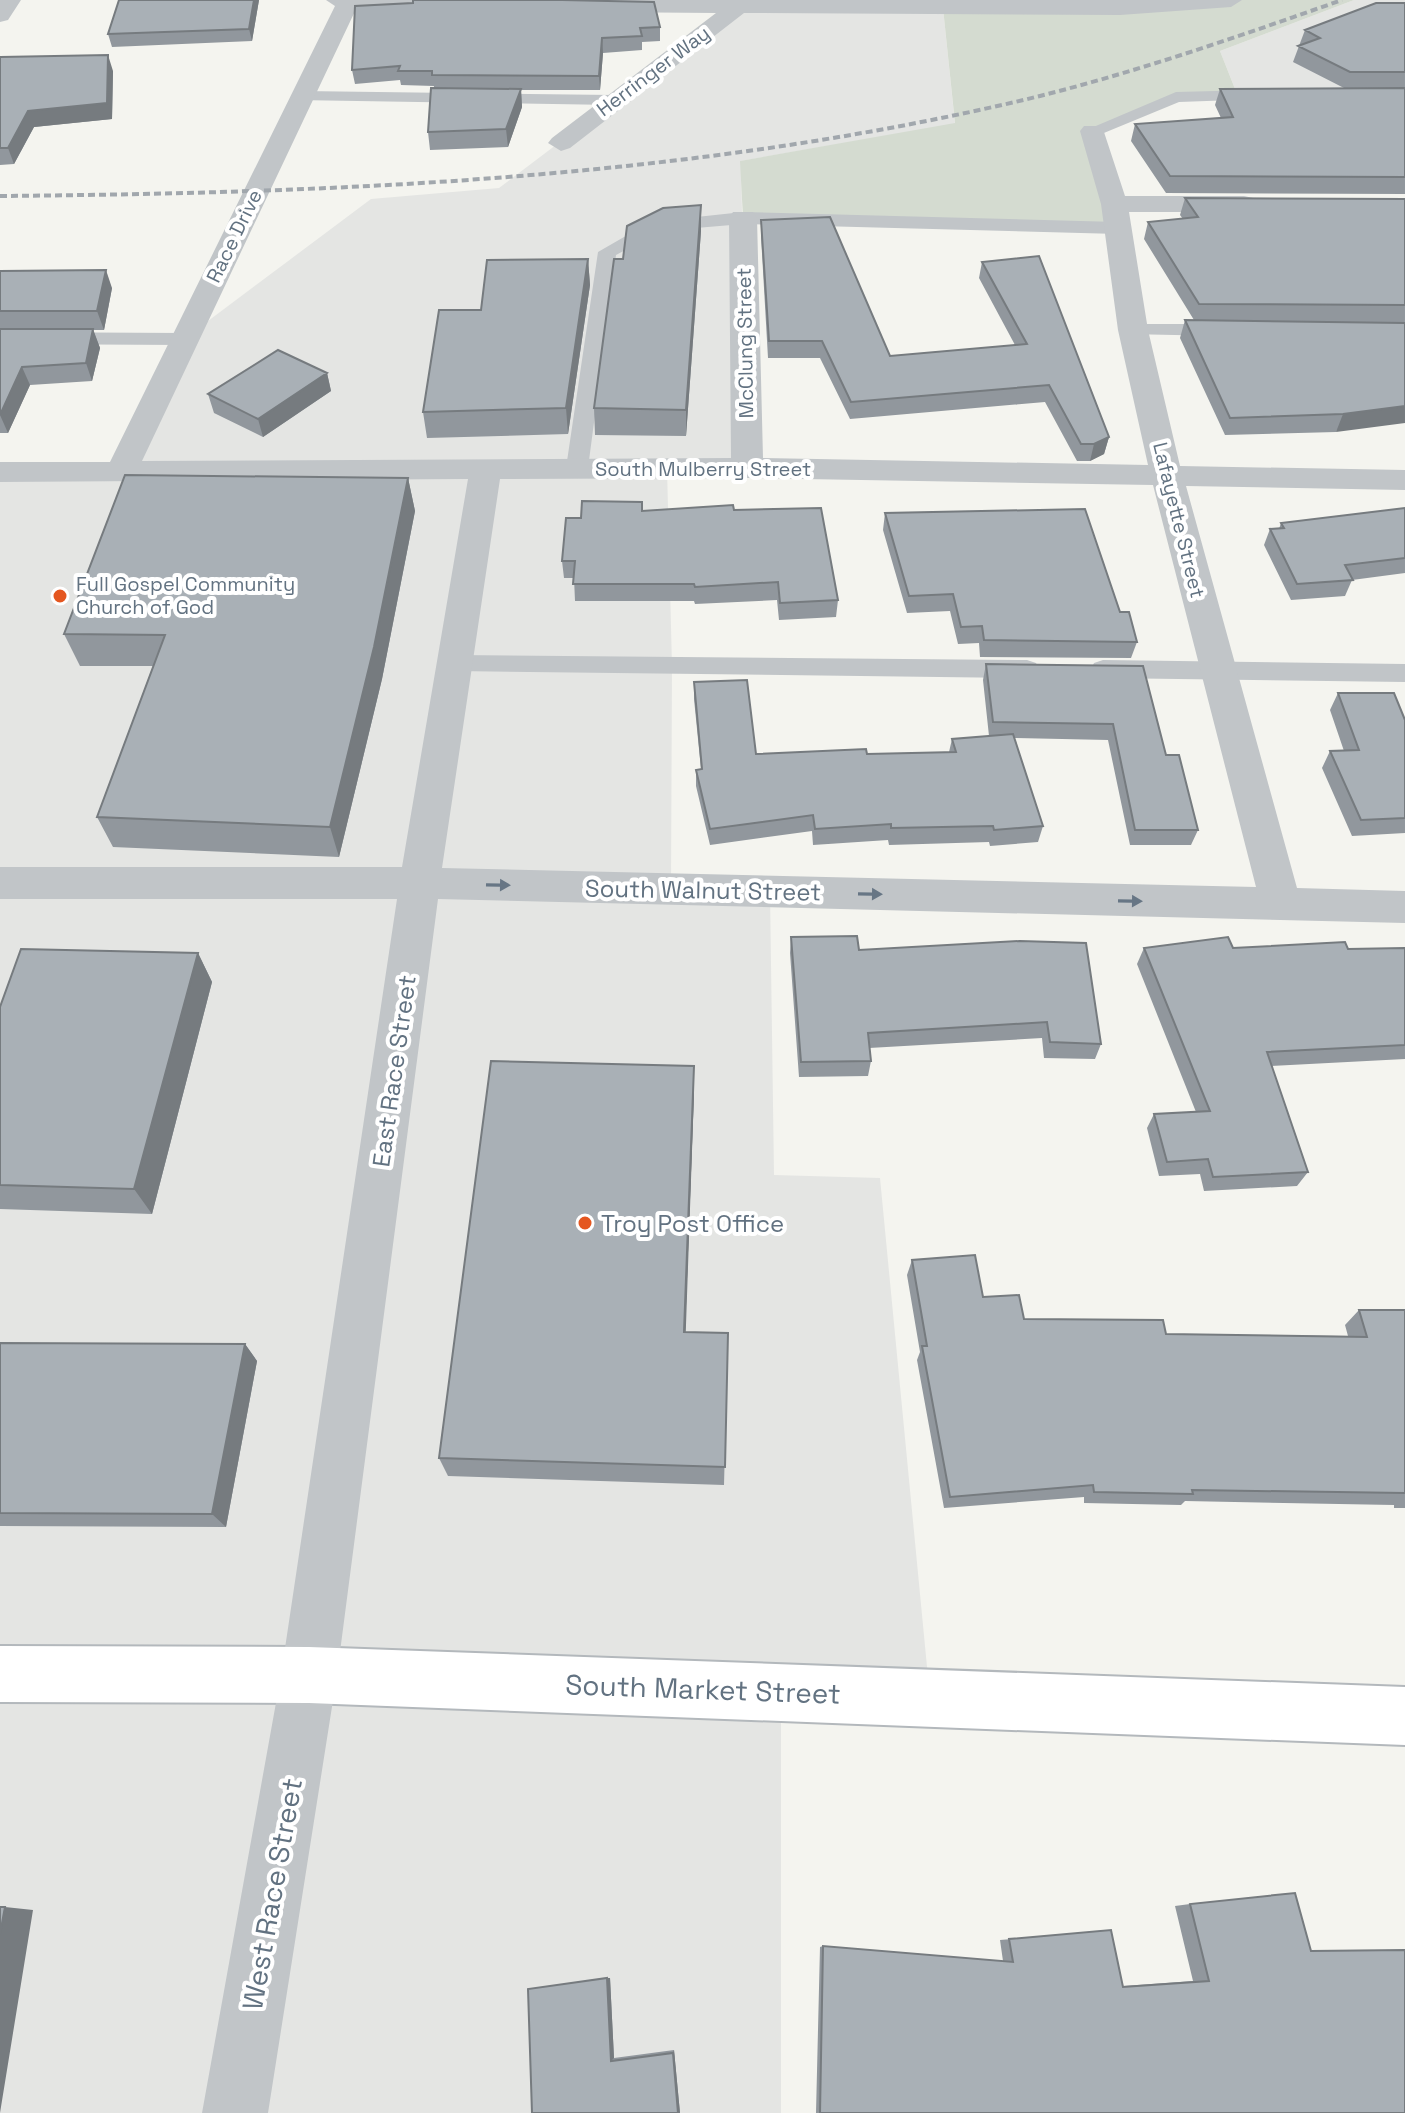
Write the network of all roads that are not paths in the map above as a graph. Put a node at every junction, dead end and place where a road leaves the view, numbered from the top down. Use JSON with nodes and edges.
{"nodes":[{"id":1,"x":10,"y":0,"type":"edge"},
{"id":2,"x":337,"y":0,"type":"edge"},
{"id":3,"x":349,"y":0,"type":"edge"},
{"id":4,"x":1231,"y":0,"type":"edge"},
{"id":5,"x":504,"y":3,"type":"edge"},
{"id":6,"x":741,"y":4,"type":"edge"},
{"id":7,"x":566,"y":5,"type":"edge"},
{"id":8,"x":0,"y":15,"type":"edge"},
{"id":9,"x":1268,"y":95,"type":"edge"},
{"id":10,"x":302,"y":96,"type":"junction"},
{"id":11,"x":613,"y":100,"type":"junction"},
{"id":12,"x":1093,"y":131,"type":"joint"},
{"id":13,"x":561,"y":143,"type":"dead end"},
{"id":14,"x":1267,"y":204,"type":"edge"},
{"id":15,"x":1116,"y":216,"type":"junction"},
{"id":16,"x":743,"y":218,"type":"junction"},
{"id":17,"x":1133,"y":330,"type":"junction"},
{"id":18,"x":1239,"y":330,"type":"edge"},
{"id":19,"x":0,"y":338,"type":"edge"},
{"id":20,"x":184,"y":339,"type":"junction"},
{"id":21,"x":486,"y":468,"type":"junction"},
{"id":22,"x":577,"y":468,"type":"junction"},
{"id":23,"x":747,"y":468,"type":"junction"},
{"id":24,"x":0,"y":472,"type":"edge"},
{"id":25,"x":120,"y":473,"type":"junction"},
{"id":26,"x":1167,"y":477,"type":"junction"},
{"id":27,"x":1405,"y":480,"type":"edge"},
{"id":28,"x":455,"y":663,"type":"junction"},
{"id":29,"x":1047,"y":669,"type":"edge"},
{"id":30,"x":1078,"y":669,"type":"edge"},
{"id":31,"x":1219,"y":670,"type":"junction"},
{"id":32,"x":1405,"y":673,"type":"edge"},
{"id":33,"x":0,"y":883,"type":"edge"},
{"id":34,"x":420,"y":883,"type":"junction"},
{"id":35,"x":1281,"y":905,"type":"junction"},
{"id":36,"x":1405,"y":907,"type":"edge"},
{"id":37,"x":0,"y":1674,"type":"edge"},
{"id":38,"x":309,"y":1675,"type":"junction"},
{"id":39,"x":1405,"y":1716,"type":"edge"},
{"id":40,"x":235,"y":2113,"type":"edge"}],
"edges":[{"from":1,"to":8,"type":"street"},
{"from":2,"to":3,"type":"street"},
{"from":3,"to":5,"type":"street"},
{"from":3,"to":10,"type":"street","name":"Race Drive"},
{"from":4,"to":6,"type":"street"},
{"from":6,"to":7,"type":"street"},
{"from":6,"to":11,"type":"street","name":"Herringer Way"},
{"from":9,"to":12,"type":"lane"},
{"from":10,"to":11,"type":"lane"},
{"from":10,"to":20,"type":"street","name":"Race Drive"},
{"from":11,"to":13,"type":"street","name":"Herringer Way"},
{"from":12,"to":15,"type":"street","name":"Lafayette Street"},
{"from":14,"to":15,"type":"street"},
{"from":15,"to":16,"type":"lane"},
{"from":15,"to":17,"type":"street","name":"Lafayette Street"},
{"from":16,"to":22,"type":"lane"},
{"from":16,"to":23,"type":"street","name":"McClung Street"},
{"from":17,"to":18,"type":"lane"},
{"from":17,"to":26,"type":"street","name":"Lafayette Street"},
{"from":19,"to":20,"type":"lane"},
{"from":20,"to":25,"type":"street","name":"Race Drive"},
{"from":21,"to":22,"type":"street","name":"South Mulberry Street"},
{"from":21,"to":25,"type":"street","name":"South Mulberry Street"},
{"from":21,"to":28,"type":"street","name":"East Race Street"},
{"from":22,"to":23,"type":"street","name":"South Mulberry Street"},
{"from":23,"to":26,"type":"street","name":"South Mulberry Street"},
{"from":24,"to":25,"type":"street","name":"South Mulberry Street"},
{"from":26,"to":27,"type":"street","name":"South Mulberry Street"},
{"from":26,"to":31,"type":"street","name":"Lafayette Street"},
{"from":28,"to":29,"type":"lane"},
{"from":28,"to":34,"type":"street","name":"East Race Street"},
{"from":30,"to":31,"type":"lane"},
{"from":31,"to":32,"type":"lane"},
{"from":31,"to":35,"type":"street","name":"Lafayette Street"},
{"from":33,"to":34,"type":"street","name":"South Walnut Street"},
{"from":34,"to":35,"type":"street","name":"South Walnut Street","one_way":true},
{"from":34,"to":38,"type":"street","name":"East Race Street"},
{"from":35,"to":36,"type":"street","name":"South Walnut Street"},
{"from":37,"to":38,"type":"main road","name":"South Market Street"},
{"from":38,"to":39,"type":"main road","name":"South Market Street"},
{"from":38,"to":40,"type":"street","name":"West Race Street"}]}
